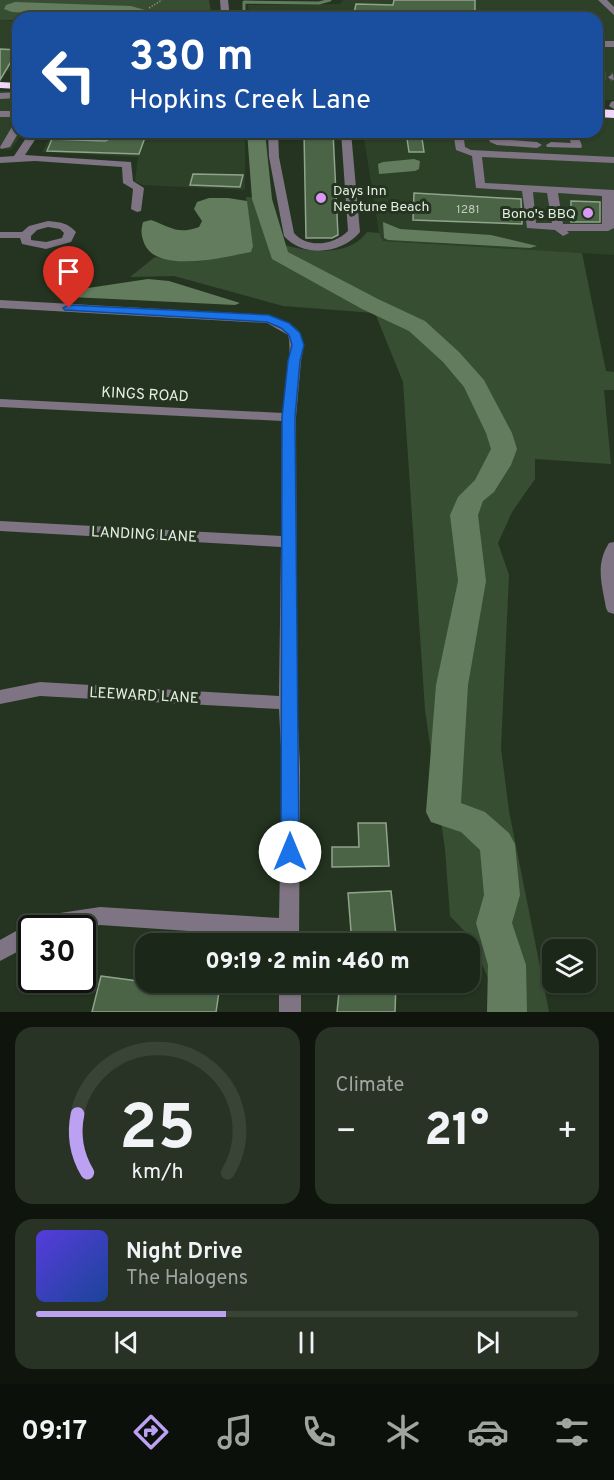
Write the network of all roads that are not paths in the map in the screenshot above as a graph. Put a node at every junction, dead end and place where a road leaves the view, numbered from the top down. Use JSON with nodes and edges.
{"nodes":[{"id":1,"x":602,"y":0,"type":"edge"},
{"id":2,"x":614,"y":12,"type":"edge"},
{"id":3,"x":12,"y":136,"type":"edge"},
{"id":4,"x":31,"y":138,"type":"edge"},
{"id":5,"x":273,"y":138,"type":"edge"},
{"id":6,"x":346,"y":138,"type":"edge"},
{"id":7,"x":459,"y":138,"type":"edge"},
{"id":8,"x":493,"y":138,"type":"edge"},
{"id":9,"x":574,"y":138,"type":"edge"},
{"id":10,"x":537,"y":145,"type":"dead end"},
{"id":11,"x":550,"y":145,"type":"dead end"},
{"id":12,"x":5,"y":147,"type":"dead end"},
{"id":13,"x":477,"y":154,"type":"junction"},
{"id":14,"x":18,"y":158,"type":"junction"},
{"id":15,"x":0,"y":160,"type":"edge"},
{"id":16,"x":614,"y":160,"type":"edge"},
{"id":17,"x":527,"y":189,"type":"junction"},
{"id":18,"x":552,"y":190,"type":"junction"},
{"id":19,"x":610,"y":193,"type":"edge"},
{"id":20,"x":137,"y":208,"type":"dead end"},
{"id":21,"x":558,"y":227,"type":"junction"},
{"id":22,"x":0,"y":235,"type":"edge"},
{"id":23,"x":25,"y":235,"type":"dead end"},
{"id":24,"x":614,"y":239,"type":"edge"},
{"id":25,"x":0,"y":304,"type":"edge"},
{"id":26,"x":0,"y":403,"type":"edge"},
{"id":27,"x":289,"y":417,"type":"junction"},
{"id":28,"x":0,"y":526,"type":"edge"},
{"id":29,"x":288,"y":542,"type":"junction"},
{"id":30,"x":614,"y":547,"type":"edge"},
{"id":31,"x":614,"y":608,"type":"edge"},
{"id":32,"x":0,"y":697,"type":"edge"},
{"id":33,"x":288,"y":704,"type":"junction"},
{"id":34,"x":96,"y":917,"type":"edge"},
{"id":35,"x":261,"y":933,"type":"edge"},
{"id":36,"x":289,"y":933,"type":"edge"},
{"id":37,"x":18,"y":941,"type":"edge"},
{"id":38,"x":0,"y":951,"type":"edge"},
{"id":39,"x":290,"y":993,"type":"edge"},
{"id":40,"x":290,"y":1012,"type":"edge"}],
"edges":[{"from":1,"to":2,"type":"street"},
{"from":3,"to":12,"type":"street"},
{"from":4,"to":14,"type":"street"},
{"from":5,"to":6,"type":"street"},
{"from":7,"to":13,"type":"street"},
{"from":8,"to":10,"type":"street"},
{"from":9,"to":11,"type":"street"},
{"from":13,"to":16,"type":"street"},
{"from":13,"to":17,"type":"street"},
{"from":14,"to":15,"type":"street"},
{"from":14,"to":20,"type":"street"},
{"from":17,"to":18,"type":"street"},
{"from":17,"to":21,"type":"street"},
{"from":18,"to":19,"type":"street"},
{"from":18,"to":21,"type":"street"},
{"from":19,"to":21,"type":"street"},
{"from":21,"to":24,"type":"street"},
{"from":22,"to":23,"type":"street"},
{"from":25,"to":27,"type":"street"},
{"from":26,"to":27,"type":"street","name":"KINGS ROAD"},
{"from":27,"to":29,"type":"street"},
{"from":28,"to":29,"type":"street","name":"LANDING LANE"},
{"from":29,"to":33,"type":"street"},
{"from":30,"to":31,"type":"street"},
{"from":32,"to":33,"type":"street","name":"LEEWARD LANE"},
{"from":33,"to":36,"type":"street"},
{"from":34,"to":35,"type":"street"},
{"from":37,"to":38,"type":"street"},
{"from":39,"to":40,"type":"street"}]}
